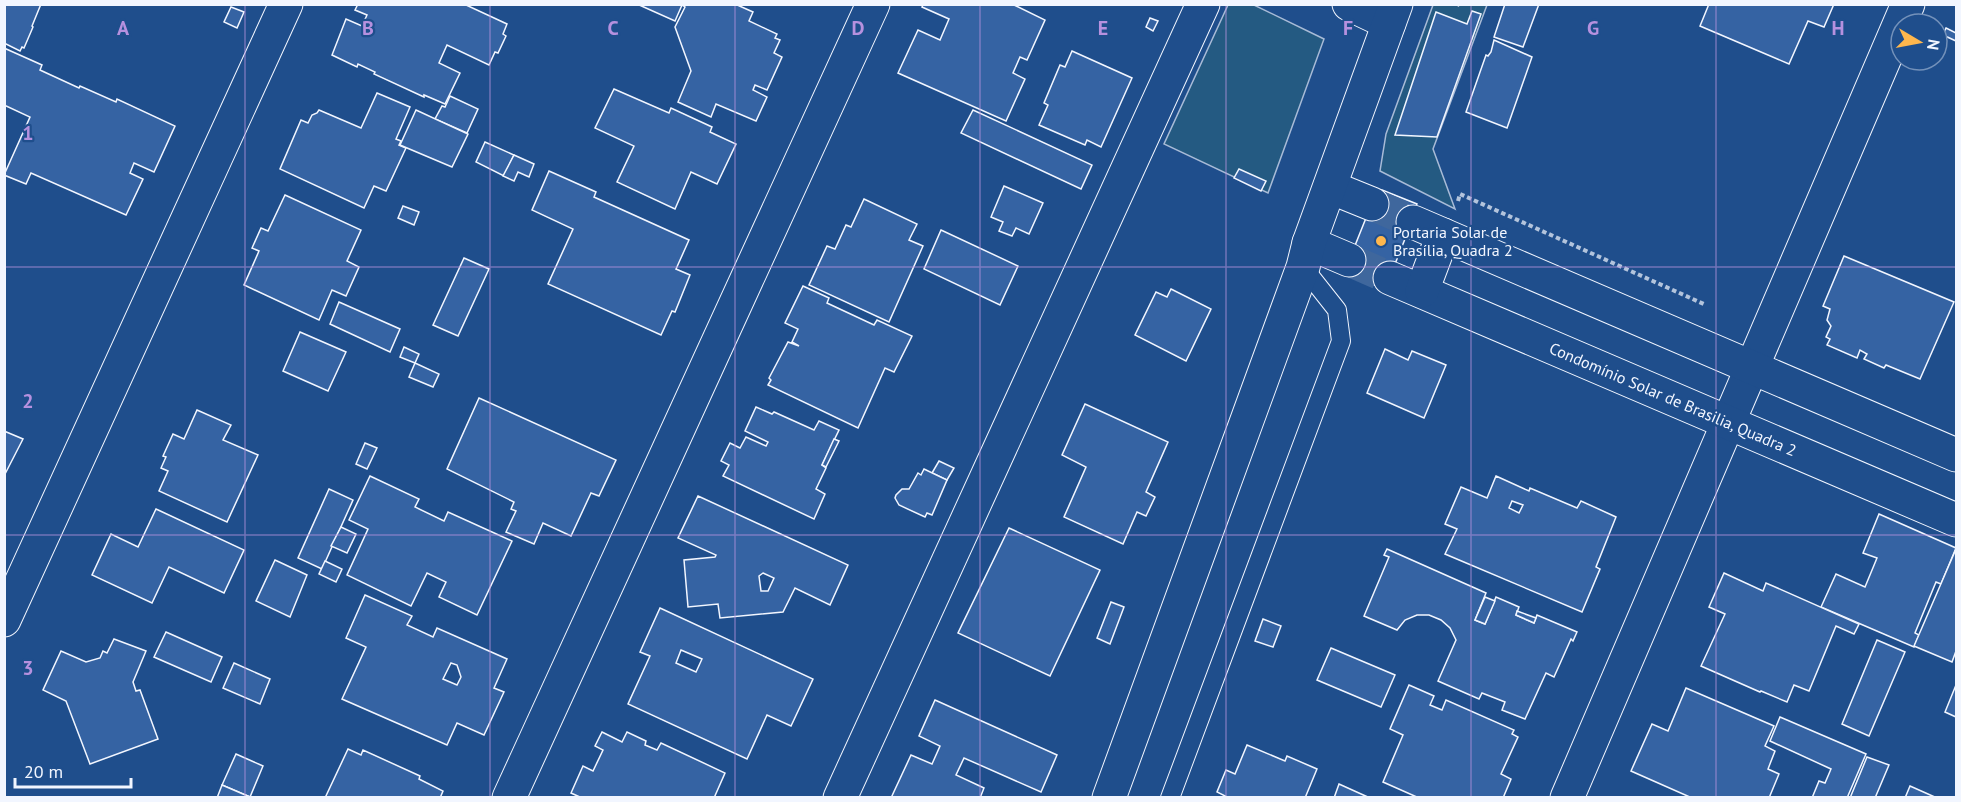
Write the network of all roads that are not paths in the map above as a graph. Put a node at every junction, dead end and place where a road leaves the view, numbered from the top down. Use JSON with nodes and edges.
{"nodes":[{"id":1,"x":286,"y":4,"type":"edge"},
{"id":2,"x":873,"y":4,"type":"edge"},
{"id":3,"x":1203,"y":4,"type":"edge"},
{"id":4,"x":1348,"y":4,"type":"edge"},
{"id":5,"x":1908,"y":4,"type":"edge"},
{"id":6,"x":1392,"y":14,"type":"edge"},
{"id":7,"x":1330,"y":187,"type":"junction"},
{"id":8,"x":1371,"y":204,"type":"tunnel mouth"},
{"id":9,"x":1413,"y":222,"type":"tunnel mouth"},
{"id":10,"x":1443,"y":235,"type":"junction"},
{"id":11,"x":1306,"y":255,"type":"junction"},
{"id":12,"x":1349,"y":260,"type":"tunnel mouth"},
{"id":13,"x":1390,"y":278,"type":"tunnel mouth"},
{"id":14,"x":1422,"y":291,"type":"junction"},
{"id":15,"x":1752,"y":367,"type":"junction"},
{"id":16,"x":1728,"y":422,"type":"junction"},
{"id":17,"x":1956,"y":455,"type":"edge"},
{"id":18,"x":1956,"y":520,"type":"edge"},
{"id":19,"x":4,"y":620,"type":"edge"},
{"id":20,"x":509,"y":798,"type":"edge"},
{"id":21,"x":840,"y":798,"type":"edge"},
{"id":22,"x":1108,"y":798,"type":"edge"},
{"id":23,"x":1170,"y":798,"type":"edge"},
{"id":24,"x":1567,"y":798,"type":"edge"}],
"edges":[{"from":1,"to":19,"type":"street"},
{"from":2,"to":20,"type":"street"},
{"from":3,"to":21,"type":"street"},
{"from":4,"to":6,"type":"street"},
{"from":5,"to":15,"type":"street"},
{"from":6,"to":7,"type":"street"},
{"from":7,"to":8,"type":"street"},
{"from":7,"to":11,"type":"street"},
{"from":9,"to":10,"type":"street"},
{"from":10,"to":14,"type":"street"},
{"from":10,"to":15,"type":"street"},
{"from":11,"to":12,"type":"street"},
{"from":11,"to":22,"type":"street"},
{"from":11,"to":23,"type":"lane"},
{"from":13,"to":14,"type":"street","name":"Condomínio Solar de Brasilia, Quadra 2"},
{"from":14,"to":16,"type":"street","name":"Condomínio Solar de Brasilia, Quadra 2"},
{"from":15,"to":16,"type":"street"},
{"from":15,"to":17,"type":"street"},
{"from":16,"to":18,"type":"street","name":"Condomínio Solar de Brasilia, Quadra 2"},
{"from":16,"to":24,"type":"street"}]}
